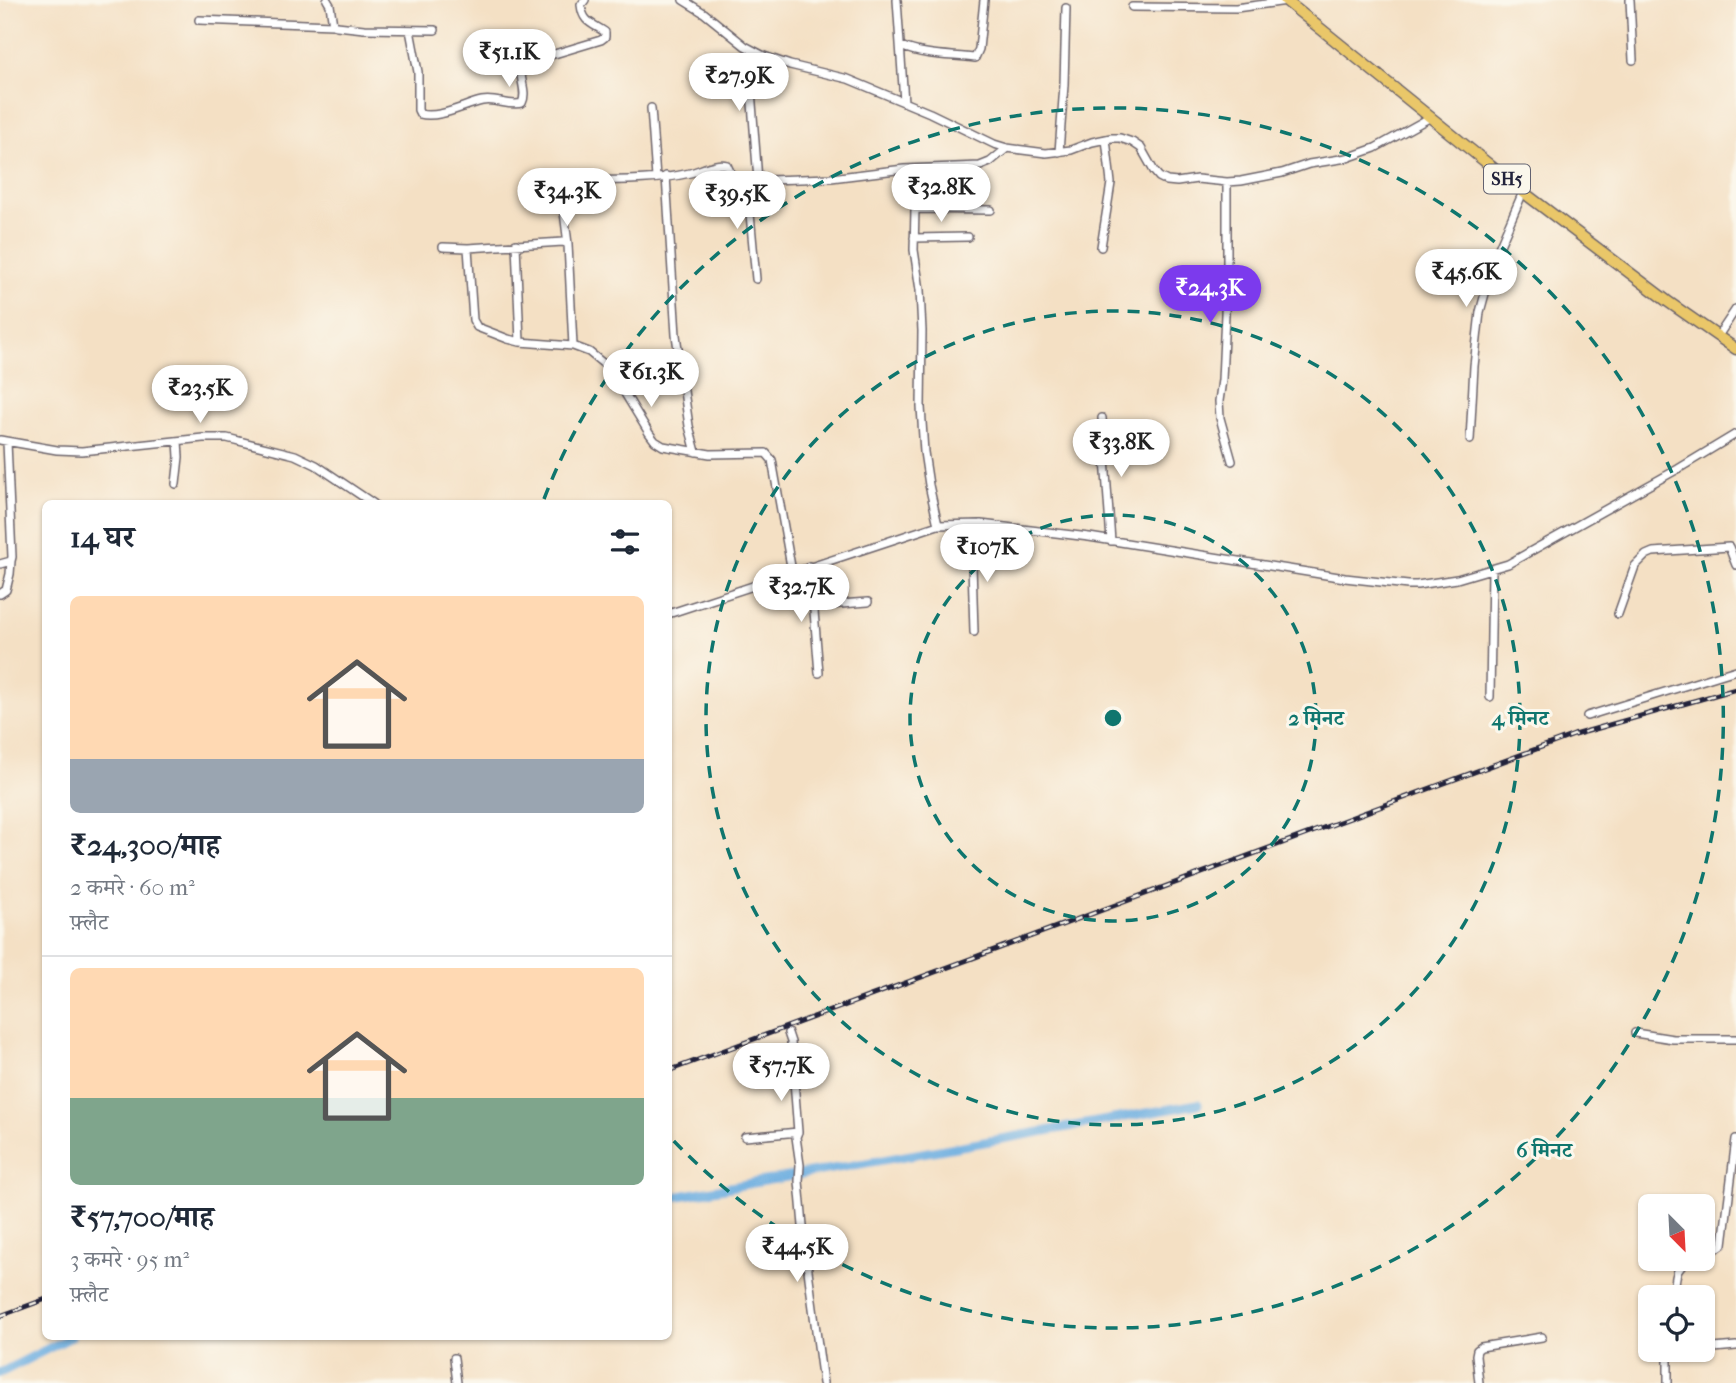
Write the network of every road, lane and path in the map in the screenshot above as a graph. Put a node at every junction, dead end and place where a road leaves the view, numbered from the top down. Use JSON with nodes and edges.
{"nodes":[{"id":1,"x":327,"y":0,"type":"edge"},
{"id":2,"x":585,"y":0,"type":"edge"},
{"id":3,"x":683,"y":0,"type":"edge"},
{"id":4,"x":897,"y":0,"type":"edge"},
{"id":5,"x":984,"y":0,"type":"edge"},
{"id":6,"x":1630,"y":0,"type":"edge"},
{"id":7,"x":1286,"y":1,"type":"edge"},
{"id":8,"x":1132,"y":7,"type":"dead end"},
{"id":9,"x":1066,"y":8,"type":"dead end"},
{"id":10,"x":199,"y":20,"type":"dead end"},
{"id":11,"x":333,"y":25,"type":"junction"},
{"id":12,"x":410,"y":30,"type":"junction"},
{"id":13,"x":435,"y":30,"type":"dead end"},
{"id":14,"x":901,"y":46,"type":"junction"},
{"id":15,"x":752,"y":50,"type":"junction"},
{"id":16,"x":1633,"y":60,"type":"dead end"},
{"id":17,"x":904,"y":102,"type":"junction"},
{"id":18,"x":650,"y":108,"type":"dead end"},
{"id":19,"x":1431,"y":117,"type":"junction"},
{"id":20,"x":1106,"y":139,"type":"junction"},
{"id":21,"x":1007,"y":148,"type":"junction"},
{"id":22,"x":1059,"y":152,"type":"junction"},
{"id":23,"x":916,"y":169,"type":"junction"},
{"id":24,"x":666,"y":176,"type":"junction"},
{"id":25,"x":656,"y":178,"type":"junction"},
{"id":26,"x":758,"y":180,"type":"junction"},
{"id":27,"x":747,"y":181,"type":"junction"},
{"id":28,"x":1227,"y":182,"type":"junction"},
{"id":29,"x":1523,"y":192,"type":"junction"},
{"id":30,"x":915,"y":209,"type":"junction"},
{"id":31,"x":991,"y":209,"type":"dead end"},
{"id":32,"x":968,"y":237,"type":"dead end"},
{"id":33,"x":914,"y":238,"type":"junction"},
{"id":34,"x":516,"y":244,"type":"junction"},
{"id":35,"x":568,"y":244,"type":"junction"},
{"id":36,"x":443,"y":247,"type":"dead end"},
{"id":37,"x":1101,"y":247,"type":"dead end"},
{"id":38,"x":468,"y":248,"type":"junction"},
{"id":39,"x":756,"y":279,"type":"dead end"},
{"id":40,"x":1736,"y":309,"type":"edge"},
{"id":41,"x":1718,"y":336,"type":"junction"},
{"id":42,"x":520,"y":342,"type":"junction"},
{"id":43,"x":573,"y":346,"type":"junction"},
{"id":44,"x":1736,"y":349,"type":"edge"},
{"id":45,"x":1102,"y":418,"type":"dead end"},
{"id":46,"x":1736,"y":434,"type":"edge"},
{"id":47,"x":1470,"y":440,"type":"dead end"},
{"id":48,"x":178,"y":441,"type":"junction"},
{"id":49,"x":6,"y":445,"type":"edge"},
{"id":50,"x":696,"y":452,"type":"junction"},
{"id":51,"x":1233,"y":461,"type":"dead end"},
{"id":52,"x":176,"y":484,"type":"dead end"},
{"id":53,"x":368,"y":500,"type":"edge"},
{"id":54,"x":938,"y":524,"type":"junction"},
{"id":55,"x":980,"y":528,"type":"junction"},
{"id":56,"x":1111,"y":541,"type":"junction"},
{"id":57,"x":11,"y":561,"type":"junction"},
{"id":58,"x":0,"y":564,"type":"edge"},
{"id":59,"x":1736,"y":565,"type":"edge"},
{"id":60,"x":810,"y":570,"type":"junction"},
{"id":61,"x":792,"y":572,"type":"junction"},
{"id":62,"x":1492,"y":574,"type":"junction"},
{"id":63,"x":0,"y":594,"type":"edge"},
{"id":64,"x":868,"y":602,"type":"dead end"},
{"id":65,"x":813,"y":606,"type":"junction"},
{"id":66,"x":672,"y":613,"type":"edge"},
{"id":67,"x":1618,"y":614,"type":"dead end"},
{"id":68,"x":974,"y":632,"type":"dead end"},
{"id":69,"x":1736,"y":670,"type":"edge"},
{"id":70,"x":819,"y":673,"type":"dead end"},
{"id":71,"x":1490,"y":697,"type":"dead end"},
{"id":72,"x":1587,"y":716,"type":"dead end"},
{"id":73,"x":788,"y":1033,"type":"dead end"},
{"id":74,"x":1635,"y":1034,"type":"dead end"},
{"id":75,"x":1736,"y":1039,"type":"edge"},
{"id":76,"x":798,"y":1132,"type":"junction"},
{"id":77,"x":745,"y":1137,"type":"dead end"},
{"id":78,"x":1736,"y":1139,"type":"edge"},
{"id":79,"x":1715,"y":1250,"type":"edge"},
{"id":80,"x":1542,"y":1337,"type":"dead end"},
{"id":81,"x":1736,"y":1346,"type":"edge"},
{"id":82,"x":1715,"y":1348,"type":"edge"},
{"id":83,"x":454,"y":1358,"type":"dead end"},
{"id":84,"x":1668,"y":1362,"type":"edge"},
{"id":85,"x":457,"y":1383,"type":"edge"},
{"id":86,"x":823,"y":1383,"type":"edge"},
{"id":87,"x":1479,"y":1383,"type":"edge"},
{"id":88,"x":1668,"y":1383,"type":"edge"}],
"edges":[{"from":1,"to":11,"type":"street"},
{"from":2,"to":12,"type":"street"},
{"from":3,"to":15,"type":"street"},
{"from":4,"to":14,"type":"street"},
{"from":5,"to":14,"type":"street"},
{"from":6,"to":16,"type":"street"},
{"from":7,"to":8,"type":"street"},
{"from":7,"to":19,"type":"main road","number":"SH5"},
{"from":9,"to":22,"type":"street"},
{"from":10,"to":11,"type":"street"},
{"from":11,"to":12,"type":"street"},
{"from":12,"to":13,"type":"street"},
{"from":14,"to":17,"type":"street"},
{"from":15,"to":17,"type":"street"},
{"from":15,"to":26,"type":"street"},
{"from":17,"to":21,"type":"street"},
{"from":18,"to":25,"type":"street"},
{"from":19,"to":28,"type":"street"},
{"from":19,"to":29,"type":"main road","number":"SH5"},
{"from":20,"to":22,"type":"street"},
{"from":20,"to":28,"type":"street"},
{"from":20,"to":37,"type":"street"},
{"from":21,"to":22,"type":"street"},
{"from":21,"to":23,"type":"street"},
{"from":23,"to":26,"type":"street"},
{"from":23,"to":30,"type":"street"},
{"from":24,"to":25,"type":"street"},
{"from":24,"to":27,"type":"street"},
{"from":24,"to":50,"type":"street"},
{"from":25,"to":35,"type":"street"},
{"from":26,"to":27,"type":"street"},
{"from":27,"to":39,"type":"street"},
{"from":28,"to":51,"type":"street"},
{"from":29,"to":41,"type":"main road","number":"SH5"},
{"from":29,"to":47,"type":"street"},
{"from":30,"to":31,"type":"street"},
{"from":30,"to":33,"type":"street"},
{"from":32,"to":33,"type":"street"},
{"from":33,"to":54,"type":"street"},
{"from":34,"to":35,"type":"street"},
{"from":34,"to":38,"type":"street"},
{"from":34,"to":42,"type":"street"},
{"from":35,"to":43,"type":"street"},
{"from":36,"to":38,"type":"street"},
{"from":38,"to":42,"type":"street"},
{"from":40,"to":41,"type":"street"},
{"from":41,"to":44,"type":"main road","number":"SH5"},
{"from":42,"to":43,"type":"street"},
{"from":43,"to":50,"type":"street"},
{"from":45,"to":56,"type":"street"},
{"from":46,"to":62,"type":"street"},
{"from":48,"to":49,"type":"street"},
{"from":48,"to":52,"type":"street"},
{"from":48,"to":53,"type":"street"},
{"from":49,"to":57,"type":"street"},
{"from":50,"to":61,"type":"street"},
{"from":54,"to":55,"type":"street"},
{"from":54,"to":60,"type":"street"},
{"from":55,"to":56,"type":"street"},
{"from":55,"to":68,"type":"street"},
{"from":56,"to":62,"type":"street"},
{"from":57,"to":58,"type":"street"},
{"from":57,"to":63,"type":"street"},
{"from":59,"to":67,"type":"street"},
{"from":60,"to":61,"type":"street"},
{"from":60,"to":65,"type":"street"},
{"from":61,"to":66,"type":"street"},
{"from":62,"to":71,"type":"street"},
{"from":64,"to":65,"type":"street"},
{"from":65,"to":70,"type":"street"},
{"from":69,"to":72,"type":"street"},
{"from":73,"to":76,"type":"street"},
{"from":74,"to":75,"type":"street"},
{"from":76,"to":77,"type":"street"},
{"from":76,"to":86,"type":"street"},
{"from":78,"to":79,"type":"street"},
{"from":80,"to":87,"type":"street"},
{"from":81,"to":82,"type":"street"},
{"from":83,"to":85,"type":"street"},
{"from":84,"to":88,"type":"street"}]}
